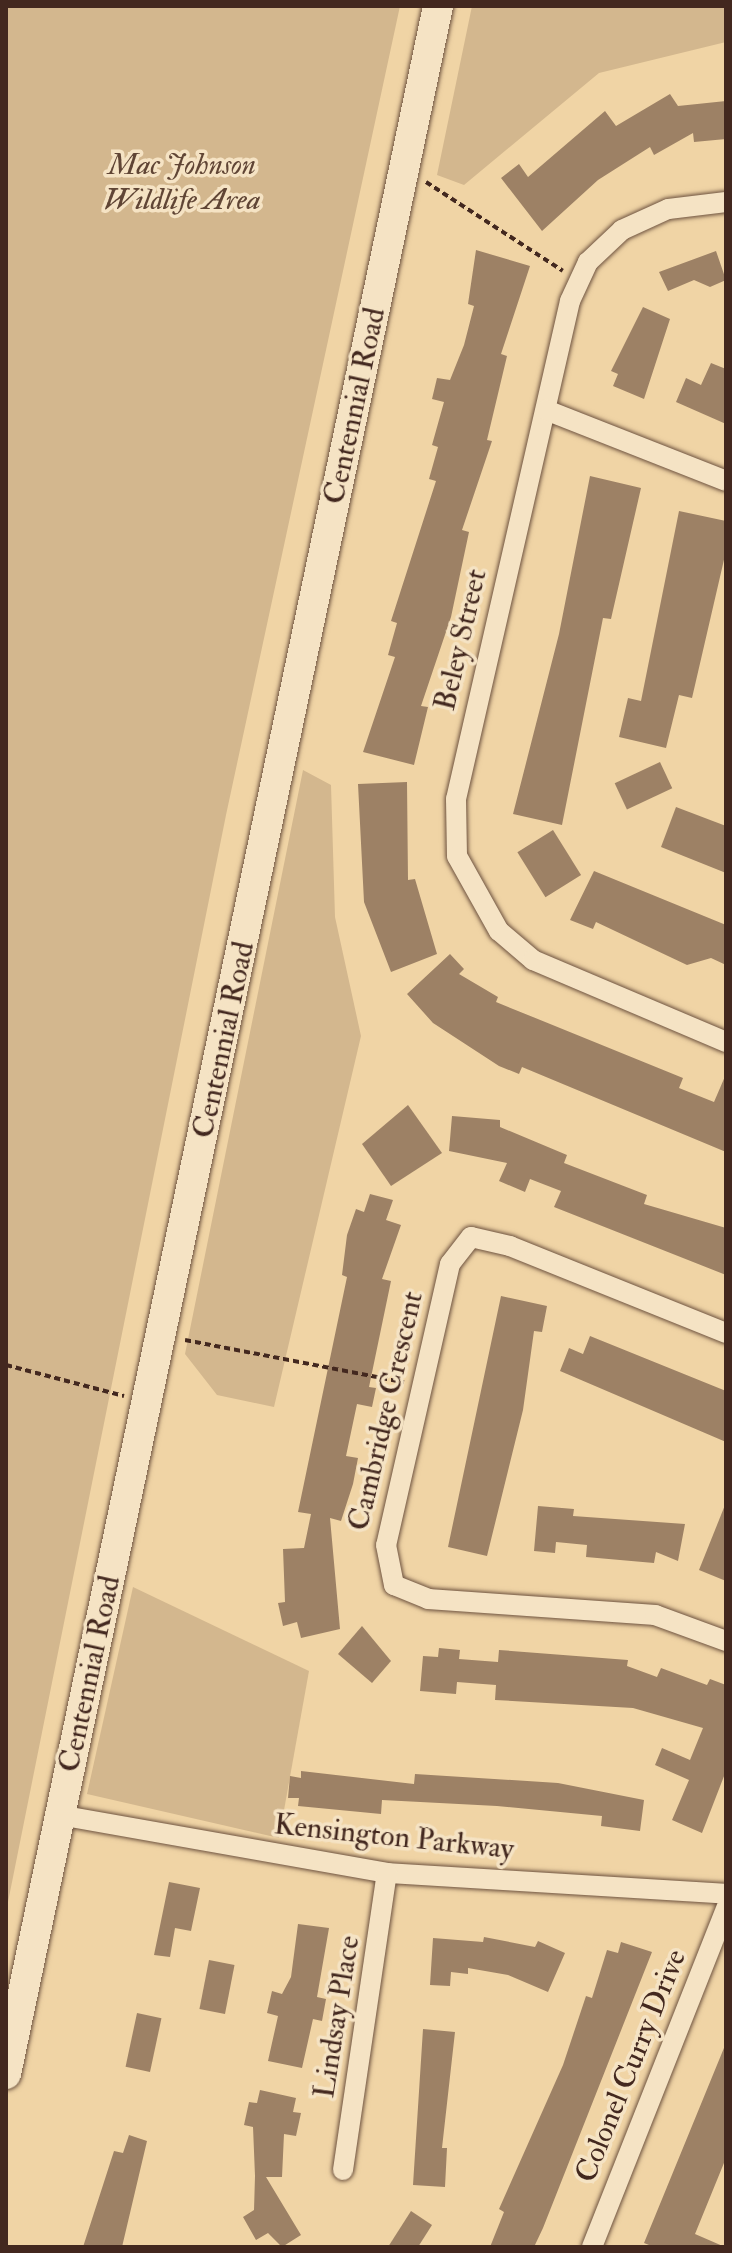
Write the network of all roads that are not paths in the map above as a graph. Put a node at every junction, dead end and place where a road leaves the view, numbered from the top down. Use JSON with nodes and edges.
{"nodes":[{"id":1,"x":438,"y":6,"type":"edge"},
{"id":2,"x":726,"y":202,"type":"edge"},
{"id":3,"x":546,"y":410,"type":"junction"},
{"id":4,"x":726,"y":481,"type":"edge"},
{"id":5,"x":726,"y":1042,"type":"edge"},
{"id":6,"x":726,"y":1333,"type":"edge"},
{"id":7,"x":726,"y":1641,"type":"edge"},
{"id":8,"x":59,"y":1815,"type":"junction"},
{"id":9,"x":387,"y":1873,"type":"junction"},
{"id":10,"x":726,"y":1894,"type":"edge"},
{"id":11,"x":726,"y":1908,"type":"edge"},
{"id":12,"x":6,"y":2074,"type":"edge"},
{"id":13,"x":343,"y":2170,"type":"dead end"},
{"id":14,"x":592,"y":2247,"type":"edge"}],
"edges":[{"from":1,"to":8,"type":"main road","name":"Centennial Road"},
{"from":2,"to":3,"type":"street","name":"Beley Street"},
{"from":3,"to":4,"type":"street"},
{"from":3,"to":5,"type":"street","name":"Beley Street"},
{"from":6,"to":7,"type":"street","name":"Cambridge Crescent"},
{"from":8,"to":9,"type":"street","name":"Kensington Parkway"},
{"from":8,"to":12,"type":"main road","name":"Centennial Road"},
{"from":9,"to":10,"type":"street","name":"Kensington Parkway"},
{"from":9,"to":13,"type":"street","name":"Lindsay Place"},
{"from":11,"to":14,"type":"street","name":"Colonel Curry Drive"}]}
